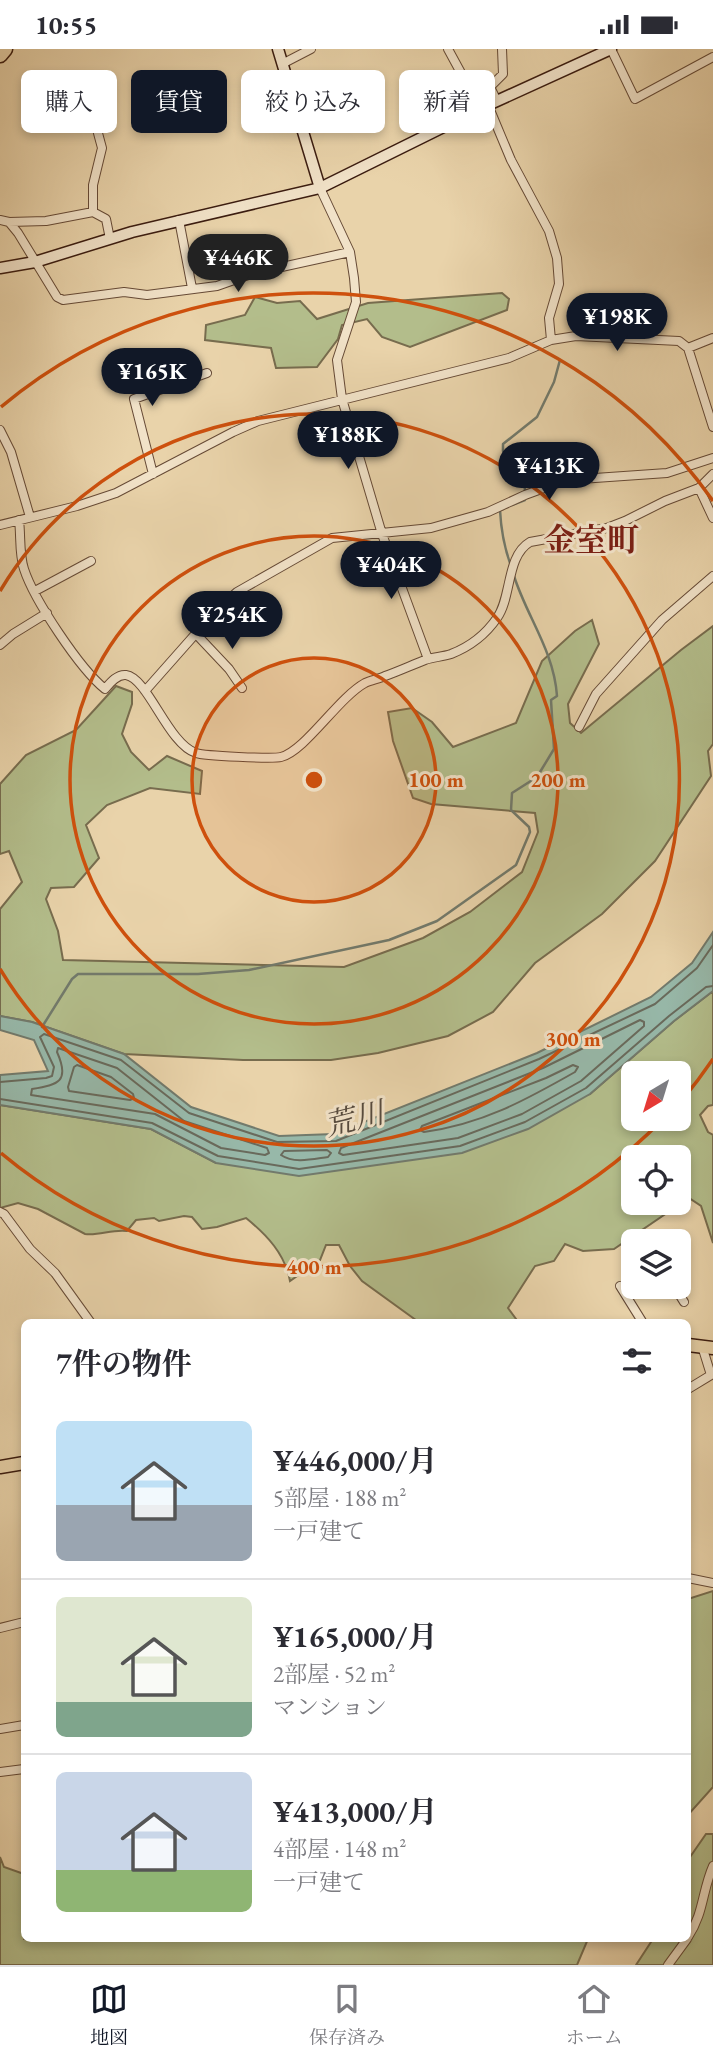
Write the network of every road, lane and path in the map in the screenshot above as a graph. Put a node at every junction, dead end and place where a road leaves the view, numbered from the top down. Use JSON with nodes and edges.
{"nodes":[{"id":1,"x":5,"y":49,"type":"edge"},
{"id":2,"x":278,"y":49,"type":"edge"},
{"id":3,"x":311,"y":49,"type":"edge"},
{"id":4,"x":448,"y":49,"type":"edge"},
{"id":5,"x":502,"y":49,"type":"edge"},
{"id":6,"x":611,"y":49,"type":"edge"},
{"id":7,"x":0,"y":55,"type":"edge"},
{"id":8,"x":713,"y":57,"type":"edge"},
{"id":9,"x":282,"y":64,"type":"junction"},
{"id":10,"x":459,"y":70,"type":"edge"},
{"id":11,"x":495,"y":82,"type":"edge"},
{"id":12,"x":495,"y":102,"type":"edge"},
{"id":13,"x":495,"y":109,"type":"edge"},
{"id":14,"x":98,"y":133,"type":"edge"},
{"id":15,"x":432,"y":133,"type":"edge"},
{"id":16,"x":320,"y":188,"type":"junction"},
{"id":17,"x":93,"y":212,"type":"junction"},
{"id":18,"x":179,"y":220,"type":"junction"},
{"id":19,"x":4,"y":221,"type":"edge"},
{"id":20,"x":110,"y":239,"type":"junction"},
{"id":21,"x":350,"y":252,"type":"junction"},
{"id":22,"x":35,"y":262,"type":"junction"},
{"id":23,"x":0,"y":268,"type":"edge"},
{"id":24,"x":192,"y":288,"type":"junction"},
{"id":25,"x":713,"y":338,"type":"edge"},
{"id":26,"x":551,"y":340,"type":"junction"},
{"id":27,"x":688,"y":348,"type":"junction"},
{"id":28,"x":207,"y":373,"type":"dead end"},
{"id":29,"x":342,"y":400,"type":"junction"},
{"id":30,"x":713,"y":427,"type":"edge"},
{"id":31,"x":0,"y":431,"type":"edge"},
{"id":32,"x":713,"y":459,"type":"edge"},
{"id":33,"x":153,"y":474,"type":"junction"},
{"id":34,"x":713,"y":474,"type":"edge"},
{"id":35,"x":699,"y":488,"type":"junction"},
{"id":36,"x":30,"y":517,"type":"junction"},
{"id":37,"x":713,"y":519,"type":"edge"},
{"id":38,"x":19,"y":520,"type":"junction"},
{"id":39,"x":0,"y":525,"type":"edge"},
{"id":40,"x":382,"y":534,"type":"junction"},
{"id":41,"x":91,"y":561,"type":"dead end"},
{"id":42,"x":713,"y":576,"type":"edge"},
{"id":43,"x":35,"y":591,"type":"junction"},
{"id":44,"x":47,"y":613,"type":"junction"},
{"id":45,"x":196,"y":633,"type":"junction"},
{"id":46,"x":0,"y":645,"type":"edge"},
{"id":47,"x":428,"y":659,"type":"junction"},
{"id":48,"x":242,"y":688,"type":"dead end"},
{"id":49,"x":145,"y":691,"type":"junction"},
{"id":50,"x":579,"y":727,"type":"dead end"},
{"id":51,"x":0,"y":1212,"type":"edge"},
{"id":52,"x":620,"y":1286,"type":"dead end"},
{"id":53,"x":682,"y":1299,"type":"edge"},
{"id":54,"x":684,"y":1302,"type":"dead end"},
{"id":55,"x":88,"y":1319,"type":"edge"},
{"id":56,"x":641,"y":1319,"type":"edge"},
{"id":57,"x":707,"y":1347,"type":"edge"},
{"id":58,"x":691,"y":1387,"type":"edge"},
{"id":59,"x":21,"y":1464,"type":"edge"},
{"id":60,"x":0,"y":1467,"type":"edge"},
{"id":61,"x":691,"y":1579,"type":"edge"},
{"id":62,"x":713,"y":1583,"type":"edge"},
{"id":63,"x":21,"y":1623,"type":"edge"},
{"id":64,"x":0,"y":1627,"type":"edge"},
{"id":65,"x":21,"y":1726,"type":"edge"},
{"id":66,"x":0,"y":1729,"type":"edge"},
{"id":67,"x":21,"y":1769,"type":"edge"},
{"id":68,"x":0,"y":1772,"type":"edge"},
{"id":69,"x":713,"y":1866,"type":"edge"},
{"id":70,"x":691,"y":1932,"type":"edge"},
{"id":71,"x":684,"y":1942,"type":"edge"},
{"id":72,"x":668,"y":1965,"type":"edge"}],
"edges":[{"from":1,"to":7,"type":"highway"},
{"from":2,"to":9,"type":"street"},
{"from":3,"to":9,"type":"street"},
{"from":4,"to":10,"type":"street"},
{"from":5,"to":11,"type":"street"},
{"from":6,"to":8,"type":"street"},
{"from":6,"to":12,"type":"street"},
{"from":9,"to":16,"type":"street"},
{"from":13,"to":26,"type":"street"},
{"from":14,"to":17,"type":"street"},
{"from":15,"to":16,"type":"street"},
{"from":16,"to":18,"type":"street"},
{"from":16,"to":21,"type":"street"},
{"from":17,"to":19,"type":"street"},
{"from":17,"to":20,"type":"street"},
{"from":18,"to":20,"type":"street"},
{"from":18,"to":24,"type":"street"},
{"from":19,"to":22,"type":"street"},
{"from":20,"to":22,"type":"street"},
{"from":21,"to":24,"type":"street"},
{"from":21,"to":29,"type":"street"},
{"from":22,"to":23,"type":"street"},
{"from":22,"to":24,"type":"street"},
{"from":25,"to":27,"type":"street"},
{"from":26,"to":27,"type":"street"},
{"from":26,"to":29,"type":"street"},
{"from":27,"to":30,"type":"street"},
{"from":28,"to":33,"type":"street"},
{"from":29,"to":33,"type":"street"},
{"from":29,"to":40,"type":"street"},
{"from":31,"to":36,"type":"street"},
{"from":32,"to":40,"type":"street"},
{"from":33,"to":36,"type":"street"},
{"from":34,"to":35,"type":"street"},
{"from":35,"to":37,"type":"street"},
{"from":35,"to":47,"type":"street"},
{"from":36,"to":38,"type":"street"},
{"from":38,"to":39,"type":"street"},
{"from":38,"to":43,"type":"street"},
{"from":40,"to":45,"type":"street"},
{"from":40,"to":47,"type":"street"},
{"from":41,"to":43,"type":"street"},
{"from":42,"to":50,"type":"street"},
{"from":43,"to":44,"type":"street"},
{"from":44,"to":46,"type":"street"},
{"from":44,"to":49,"type":"street"},
{"from":45,"to":48,"type":"street"},
{"from":45,"to":49,"type":"street"},
{"from":47,"to":49,"type":"street"},
{"from":51,"to":55,"type":"street"},
{"from":52,"to":56,"type":"street"},
{"from":53,"to":54,"type":"street"},
{"from":57,"to":58,"type":"street"},
{"from":59,"to":60,"type":"main road"},
{"from":61,"to":62,"type":"street"},
{"from":63,"to":64,"type":"street"},
{"from":65,"to":66,"type":"street"},
{"from":67,"to":68,"type":"street"},
{"from":69,"to":70,"type":"street"},
{"from":71,"to":72,"type":"street"}]}
